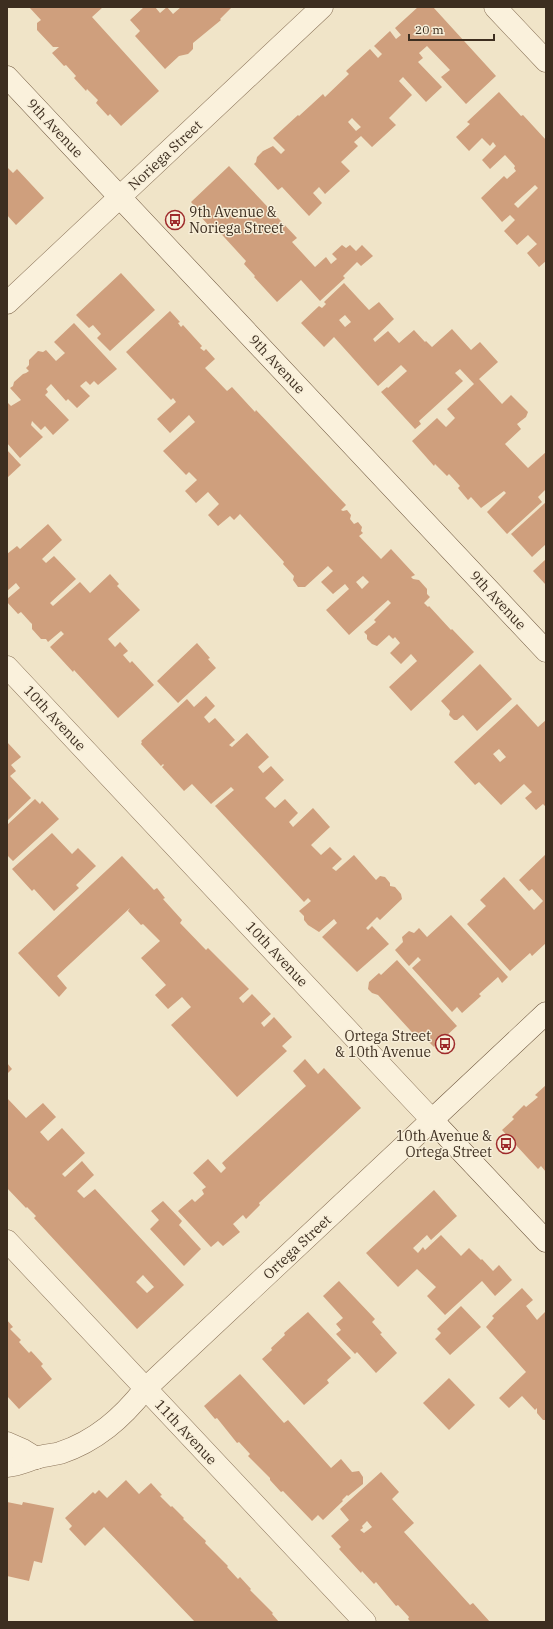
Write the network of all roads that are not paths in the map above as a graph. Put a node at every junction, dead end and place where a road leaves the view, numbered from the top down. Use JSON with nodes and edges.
{"nodes":[{"id":1,"x":322,"y":7,"type":"edge"},
{"id":2,"x":496,"y":7,"type":"edge"},
{"id":3,"x":546,"y":61,"type":"edge"},
{"id":4,"x":7,"y":76,"type":"edge"},
{"id":5,"x":120,"y":197,"type":"junction"},
{"id":6,"x":7,"y":303,"type":"edge"},
{"id":7,"x":546,"y":651,"type":"edge"},
{"id":8,"x":7,"y":667,"type":"edge"},
{"id":9,"x":546,"y":1013,"type":"edge"},
{"id":10,"x":432,"y":1120,"type":"junction"},
{"id":11,"x":7,"y":1241,"type":"edge"},
{"id":12,"x":546,"y":1241,"type":"edge"},
{"id":13,"x":145,"y":1389,"type":"junction"},
{"id":14,"x":7,"y":1443,"type":"edge"},
{"id":15,"x":36,"y":1458,"type":"junction"},
{"id":16,"x":7,"y":1466,"type":"edge"},
{"id":17,"x":366,"y":1622,"type":"edge"}],
"edges":[{"from":1,"to":5,"type":"street","name":"Noriega Street"},
{"from":2,"to":3,"type":"street"},
{"from":4,"to":5,"type":"street","name":"9th Avenue"},
{"from":5,"to":6,"type":"street","name":"Noriega Street"},
{"from":5,"to":7,"type":"street","name":"9th Avenue"},
{"from":8,"to":10,"type":"street","name":"10th Avenue"},
{"from":9,"to":10,"type":"street","name":"Ortega Street"},
{"from":10,"to":12,"type":"street","name":"10th Avenue"},
{"from":10,"to":13,"type":"street","name":"Ortega Street"},
{"from":11,"to":13,"type":"street","name":"11th Avenue"},
{"from":13,"to":15,"type":"street","name":"Ortega Street"},
{"from":13,"to":17,"type":"street","name":"11th Avenue"},
{"from":14,"to":15,"type":"street"},
{"from":15,"to":16,"type":"street","name":"Ortega Street"}]}
